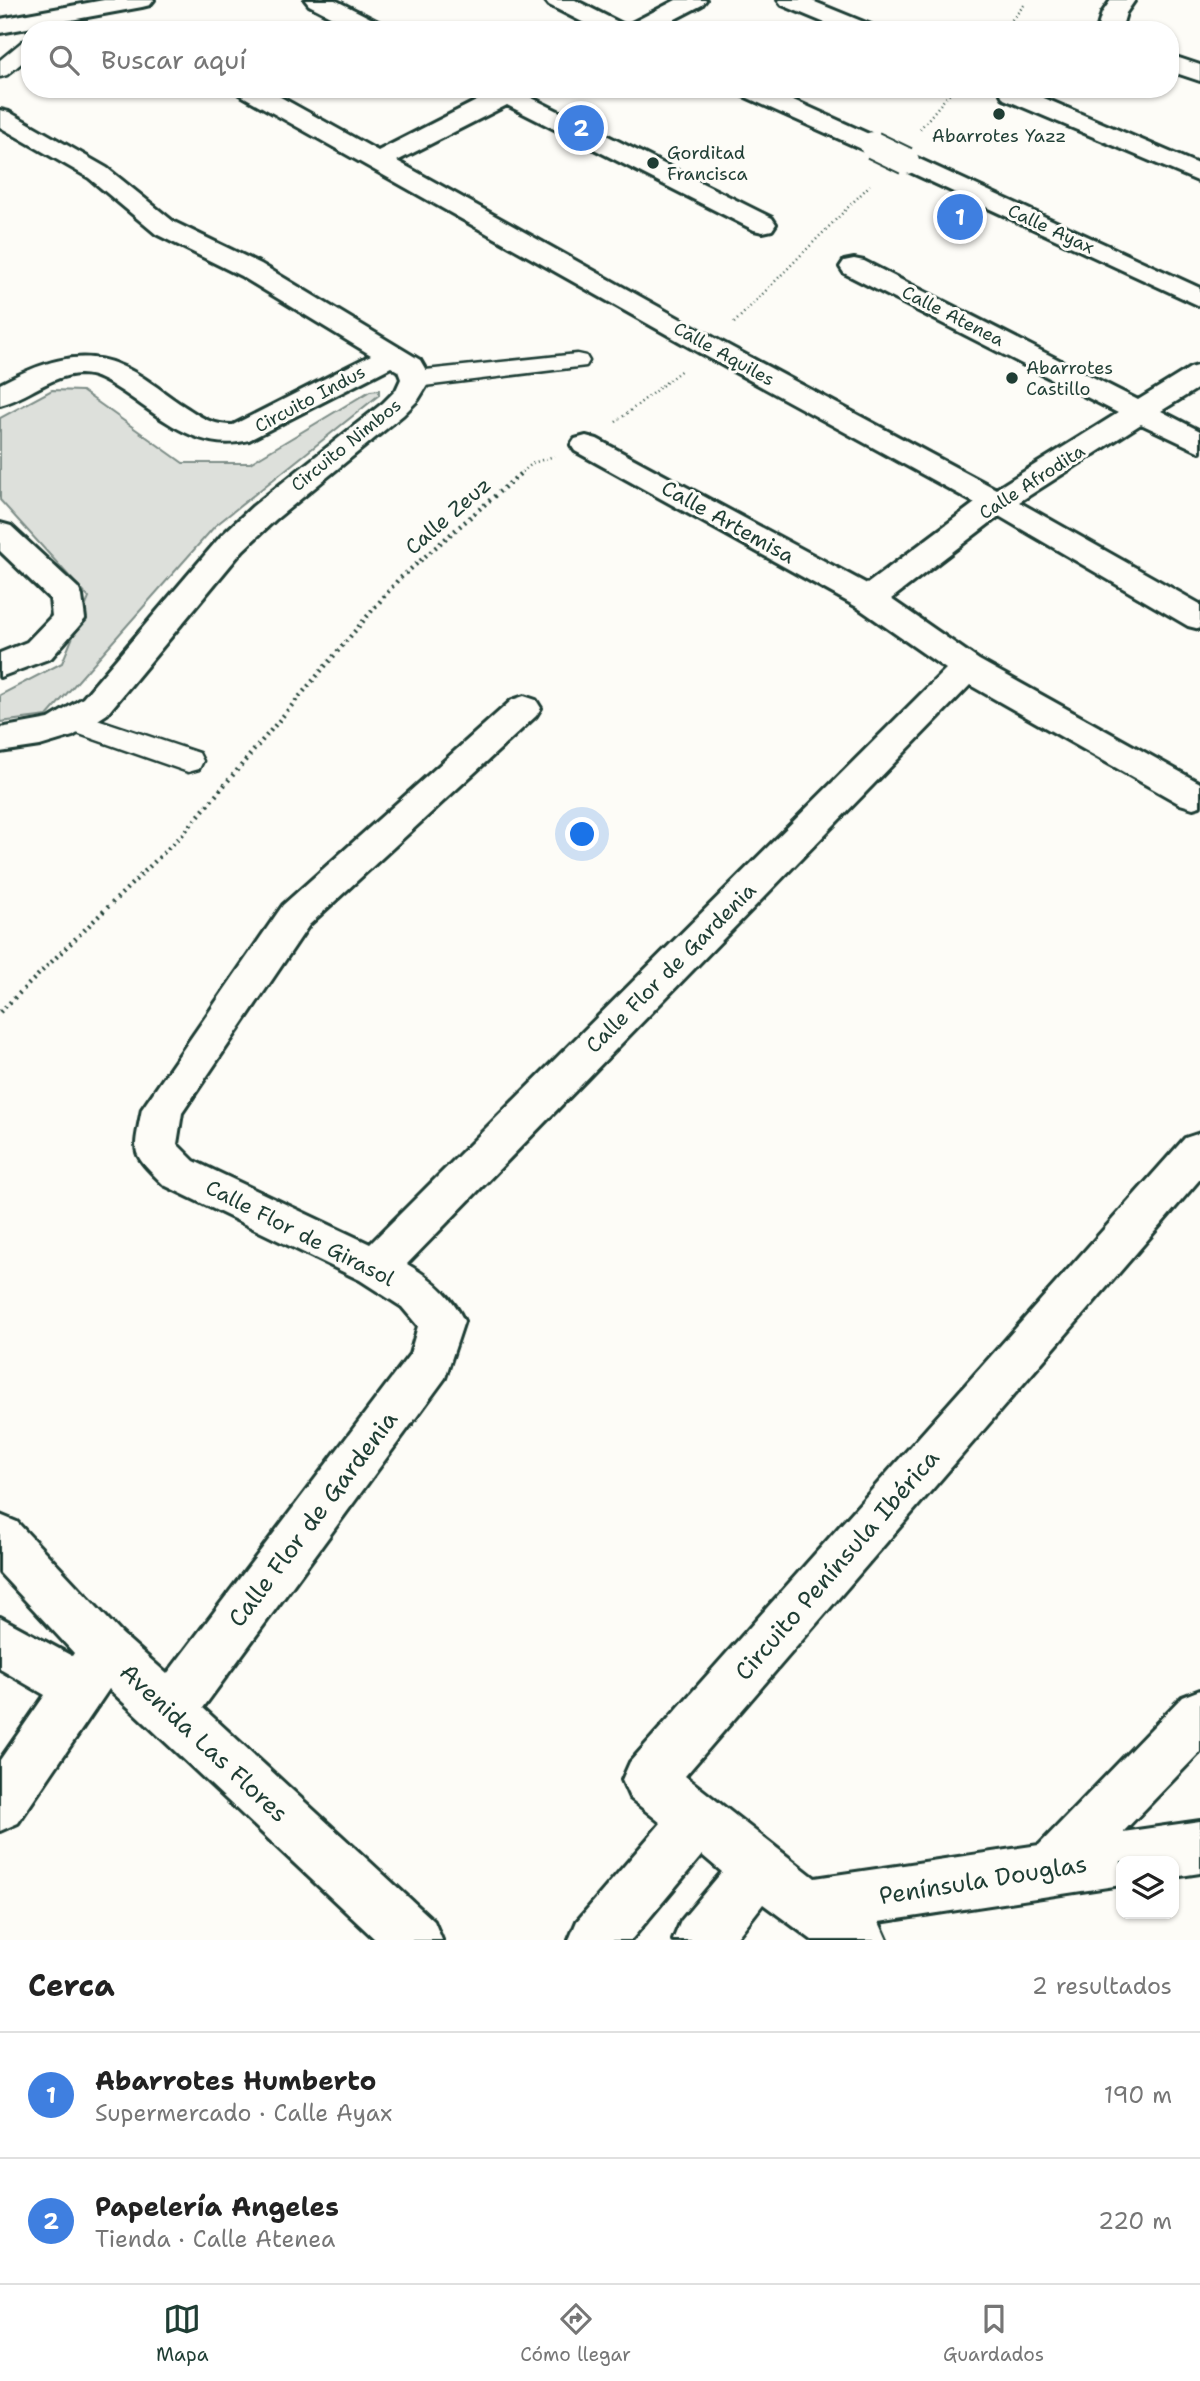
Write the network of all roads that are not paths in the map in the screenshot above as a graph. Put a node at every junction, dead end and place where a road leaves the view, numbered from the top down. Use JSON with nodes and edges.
{"nodes":[{"id":1,"x":142,"y":0,"type":"edge"},
{"id":2,"x":317,"y":0,"type":"edge"},
{"id":3,"x":557,"y":0,"type":"edge"},
{"id":4,"x":694,"y":0,"type":"edge"},
{"id":5,"x":790,"y":0,"type":"edge"},
{"id":6,"x":1123,"y":0,"type":"edge"},
{"id":7,"x":98,"y":6,"type":"junction"},
{"id":8,"x":24,"y":21,"type":"edge"},
{"id":9,"x":125,"y":21,"type":"edge"},
{"id":10,"x":358,"y":21,"type":"edge"},
{"id":11,"x":599,"y":21,"type":"edge"},
{"id":12,"x":653,"y":21,"type":"edge"},
{"id":13,"x":841,"y":21,"type":"edge"},
{"id":14,"x":1112,"y":21,"type":"edge"},
{"id":15,"x":21,"y":22,"type":"edge"},
{"id":16,"x":0,"y":26,"type":"edge"},
{"id":17,"x":21,"y":53,"type":"edge"},
{"id":18,"x":1179,"y":66,"type":"edge"},
{"id":19,"x":0,"y":71,"type":"edge"},
{"id":20,"x":1200,"y":74,"type":"edge"},
{"id":21,"x":264,"y":98,"type":"edge"},
{"id":22,"x":494,"y":98,"type":"edge"},
{"id":23,"x":520,"y":98,"type":"edge"},
{"id":24,"x":768,"y":98,"type":"edge"},
{"id":25,"x":1022,"y":98,"type":"edge"},
{"id":26,"x":1055,"y":98,"type":"edge"},
{"id":27,"x":1041,"y":106,"type":"junction"},
{"id":28,"x":1,"y":117,"type":"edge"},
{"id":29,"x":378,"y":161,"type":"junction"},
{"id":30,"x":1200,"y":174,"type":"edge"},
{"id":31,"x":763,"y":224,"type":"dead end"},
{"id":32,"x":854,"y":267,"type":"dead end"},
{"id":33,"x":1200,"y":298,"type":"edge"},
{"id":34,"x":392,"y":355,"type":"junction"},
{"id":35,"x":577,"y":361,"type":"dead end"},
{"id":36,"x":1200,"y":374,"type":"edge"},
{"id":37,"x":416,"y":379,"type":"junction"},
{"id":38,"x":0,"y":396,"type":"edge"},
{"id":39,"x":1142,"y":411,"type":"junction"},
{"id":40,"x":1200,"y":443,"type":"edge"},
{"id":41,"x":586,"y":445,"type":"road end"},
{"id":42,"x":998,"y":502,"type":"junction"},
{"id":43,"x":0,"y":533,"type":"edge"},
{"id":44,"x":869,"y":599,"type":"junction"},
{"id":45,"x":1200,"y":618,"type":"edge"},
{"id":46,"x":0,"y":666,"type":"edge"},
{"id":47,"x":967,"y":668,"type":"junction"},
{"id":48,"x":524,"y":708,"type":"dead end"},
{"id":49,"x":76,"y":722,"type":"junction"},
{"id":50,"x":0,"y":740,"type":"edge"},
{"id":51,"x":188,"y":761,"type":"dead end"},
{"id":52,"x":1193,"y":795,"type":"dead end"},
{"id":53,"x":1200,"y":1150,"type":"edge"},
{"id":54,"x":375,"y":1268,"type":"junction"},
{"id":55,"x":442,"y":1321,"type":"joint"},
{"id":56,"x":0,"y":1538,"type":"edge"},
{"id":57,"x":0,"y":1641,"type":"edge"},
{"id":58,"x":91,"y":1669,"type":"junction"},
{"id":59,"x":170,"y":1711,"type":"junction"},
{"id":60,"x":1200,"y":1715,"type":"edge"},
{"id":61,"x":0,"y":1805,"type":"edge"},
{"id":62,"x":698,"y":1819,"type":"junction"},
{"id":63,"x":1200,"y":1847,"type":"edge"},
{"id":64,"x":760,"y":1867,"type":"junction"},
{"id":65,"x":1052,"y":1869,"type":"junction"},
{"id":66,"x":808,"y":1906,"type":"junction"},
{"id":67,"x":415,"y":1940,"type":"edge"},
{"id":68,"x":596,"y":1940,"type":"edge"},
{"id":69,"x":699,"y":1940,"type":"edge"},
{"id":70,"x":860,"y":1940,"type":"edge"}],
"edges":[{"from":1,"to":7,"type":"street"},
{"from":2,"to":10,"type":"street"},
{"from":3,"to":11,"type":"street"},
{"from":4,"to":12,"type":"street"},
{"from":5,"to":13,"type":"street"},
{"from":6,"to":14,"type":"street"},
{"from":7,"to":8,"type":"street"},
{"from":7,"to":9,"type":"street"},
{"from":15,"to":16,"type":"street"},
{"from":17,"to":19,"type":"street"},
{"from":18,"to":20,"type":"street"},
{"from":21,"to":29,"type":"street","name":"Calle Aquiles"},
{"from":22,"to":29,"type":"street"},
{"from":23,"to":31,"type":"street"},
{"from":24,"to":33,"type":"street","name":"Calle Ayax","bridge":true},
{"from":25,"to":27,"type":"street"},
{"from":26,"to":27,"type":"street"},
{"from":27,"to":30,"type":"street"},
{"from":28,"to":34,"type":"street","name":"Circuito Nimbos"},
{"from":29,"to":42,"type":"street","name":"Calle Aquiles"},
{"from":32,"to":39,"type":"street","name":"Calle Atenea"},
{"from":34,"to":37,"type":"street","name":"Circuito Nimbos"},
{"from":34,"to":38,"type":"street","name":"Circuito Indus"},
{"from":35,"to":37,"type":"street"},
{"from":36,"to":39,"type":"street","name":"Calle Afrodita"},
{"from":37,"to":49,"type":"street","name":"Circuito Nimbos"},
{"from":39,"to":40,"type":"street","name":"Calle Atenea"},
{"from":39,"to":42,"type":"street","name":"Calle Afrodita"},
{"from":41,"to":44,"type":"street","name":"Calle Artemisa"},
{"from":42,"to":44,"type":"street","name":"Calle Afrodita"},
{"from":42,"to":45,"type":"street","name":"Calle Aquiles"},
{"from":43,"to":46,"type":"street"},
{"from":44,"to":47,"type":"street","name":"Calle Artemisa"},
{"from":47,"to":52,"type":"street","name":"Calle Artemisa"},
{"from":47,"to":54,"type":"street","name":"Calle Flor de Gardenia"},
{"from":48,"to":54,"type":"street","name":"Calle Flor de Girasol"},
{"from":49,"to":50,"type":"street","name":"Circuito Nimbos"},
{"from":49,"to":51,"type":"street"},
{"from":53,"to":62,"type":"street","name":"Circuito Península Ibérica"},
{"from":54,"to":55,"type":"street","name":"Calle Flor de Girasol"},
{"from":55,"to":59,"type":"street","name":"Calle Flor de Gardenia"},
{"from":56,"to":58,"type":"street","name":"Avenida Las Flores"},
{"from":57,"to":58,"type":"street"},
{"from":58,"to":59,"type":"street","name":"Avenida Las Flores"},
{"from":58,"to":61,"type":"street"},
{"from":59,"to":67,"type":"street","name":"Avenida Las Flores"},
{"from":60,"to":65,"type":"street"},
{"from":62,"to":64,"type":"street","name":"Circuito Península Ibérica"},
{"from":62,"to":68,"type":"street"},
{"from":63,"to":65,"type":"street","name":"Península Douglas"},
{"from":64,"to":66,"type":"street","name":"Circuito Península Ibérica"},
{"from":64,"to":69,"type":"street"},
{"from":65,"to":66,"type":"street","name":"Península Douglas"},
{"from":66,"to":70,"type":"street","name":"Circuito Península Ibérica"}]}
